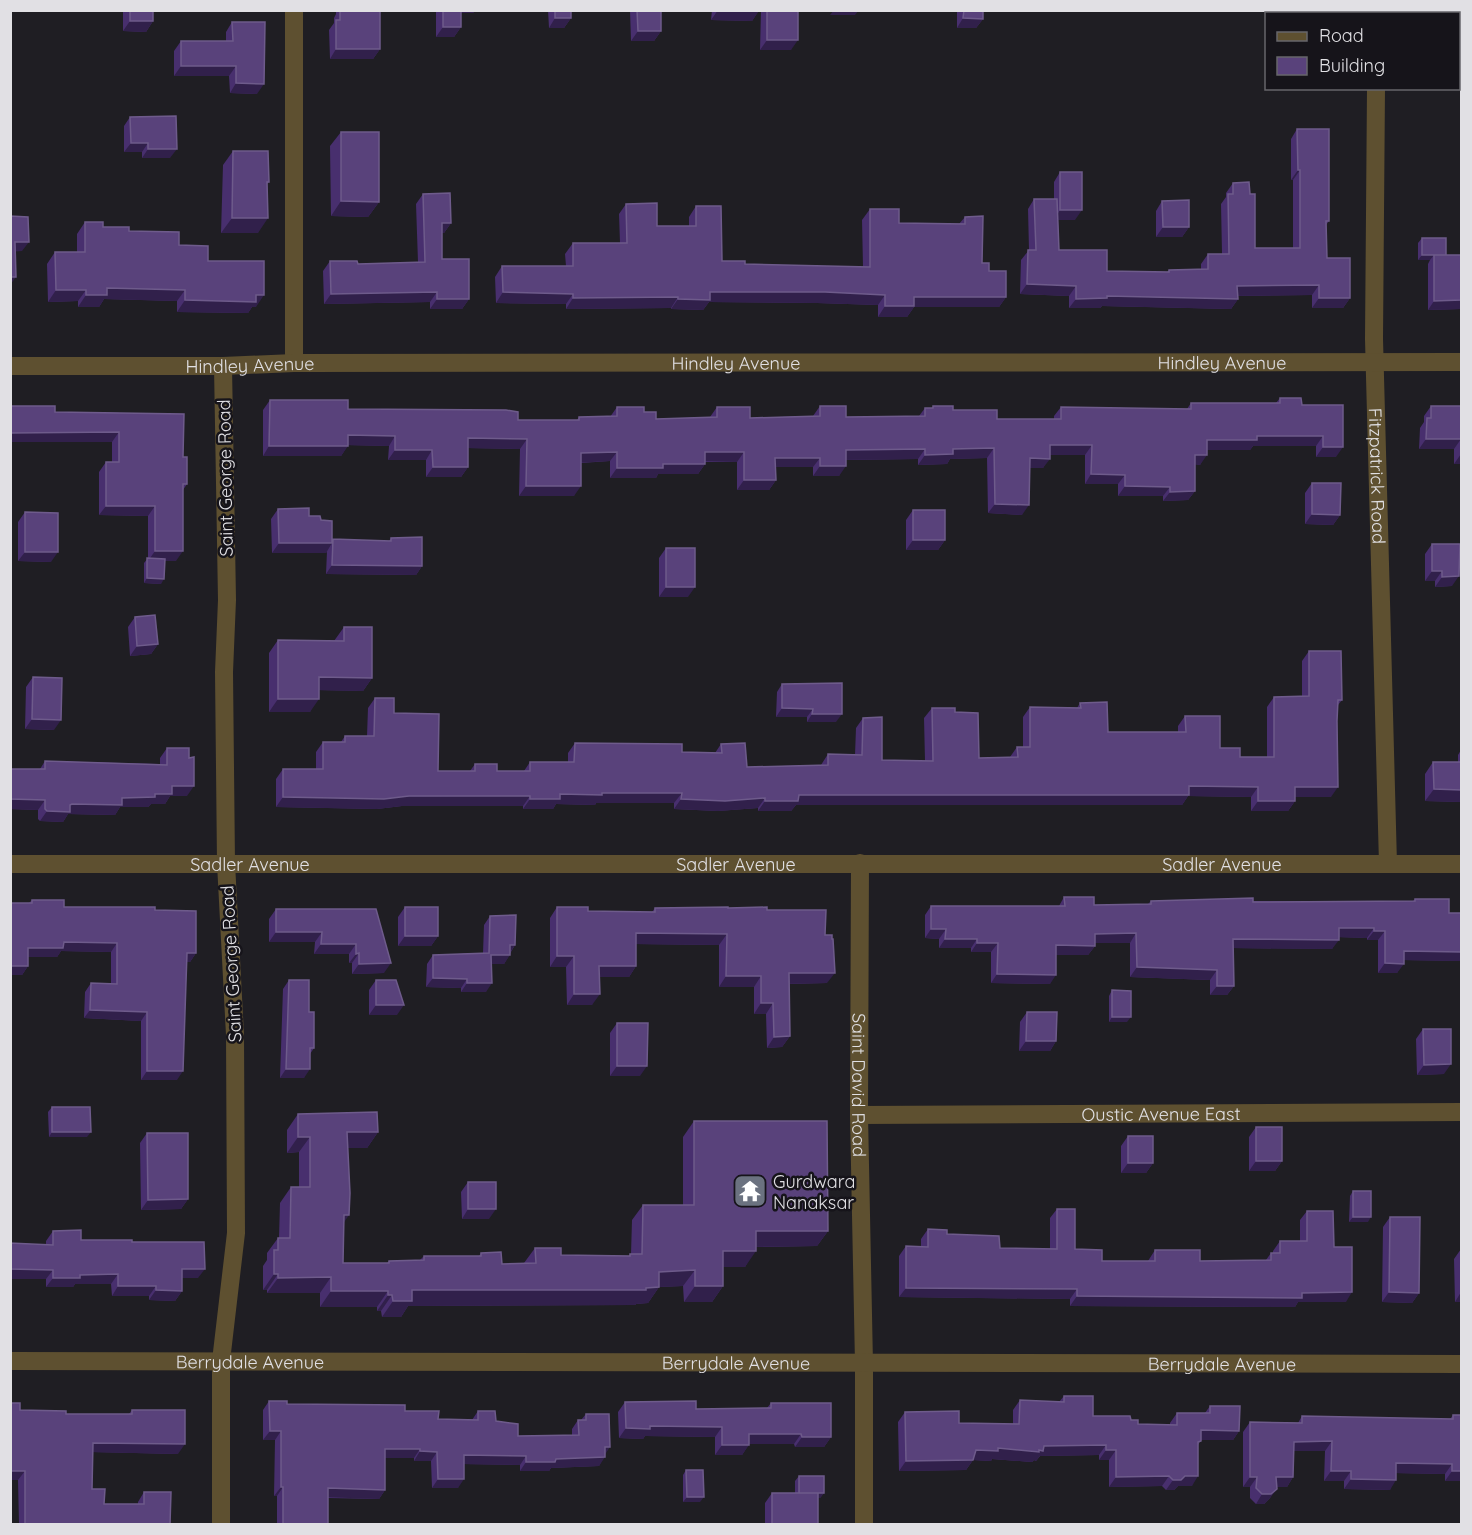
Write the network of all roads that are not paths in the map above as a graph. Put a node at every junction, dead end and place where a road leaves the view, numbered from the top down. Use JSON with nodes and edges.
{"nodes":[{"id":1,"x":294,"y":10,"type":"edge"},
{"id":2,"x":1376,"y":90,"type":"edge"},
{"id":3,"x":1374,"y":362,"type":"junction"},
{"id":4,"x":1461,"y":362,"type":"edge"},
{"id":5,"x":294,"y":363,"type":"junction"},
{"id":6,"x":10,"y":366,"type":"edge"},
{"id":7,"x":224,"y":366,"type":"junction"},
{"id":8,"x":226,"y":863,"type":"junction"},
{"id":9,"x":860,"y":863,"type":"junction"},
{"id":10,"x":10,"y":864,"type":"edge"},
{"id":11,"x":1388,"y":864,"type":"junction"},
{"id":12,"x":1461,"y":864,"type":"edge"},
{"id":13,"x":1461,"y":1112,"type":"edge"},
{"id":14,"x":859,"y":1115,"type":"junction"},
{"id":15,"x":10,"y":1361,"type":"edge"},
{"id":16,"x":221,"y":1361,"type":"junction"},
{"id":17,"x":864,"y":1364,"type":"junction"},
{"id":18,"x":1461,"y":1364,"type":"edge"},
{"id":19,"x":221,"y":1524,"type":"edge"},
{"id":20,"x":864,"y":1524,"type":"edge"}],
"edges":[{"from":1,"to":5,"type":"street"},
{"from":2,"to":3,"type":"street","name":"Fitzpatrick Road"},
{"from":3,"to":4,"type":"street","name":"Hindley Avenue"},
{"from":3,"to":5,"type":"street","name":"Hindley Avenue"},
{"from":3,"to":11,"type":"street","name":"Fitzpatrick Road"},
{"from":5,"to":7,"type":"street","name":"Hindley Avenue"},
{"from":6,"to":7,"type":"street","name":"Hindley Avenue"},
{"from":7,"to":8,"type":"street","name":"Saint George Road"},
{"from":8,"to":9,"type":"street","name":"Sadler Avenue"},
{"from":8,"to":10,"type":"street","name":"Sadler Avenue"},
{"from":8,"to":16,"type":"street","name":"Saint George Road"},
{"from":9,"to":11,"type":"street","name":"Sadler Avenue"},
{"from":9,"to":14,"type":"street","name":"Saint David Road"},
{"from":11,"to":12,"type":"street","name":"Sadler Avenue"},
{"from":13,"to":14,"type":"street","name":"Oustic Avenue East"},
{"from":14,"to":17,"type":"street","name":"Saint David Road"},
{"from":15,"to":16,"type":"street","name":"Berrydale Avenue"},
{"from":16,"to":17,"type":"street","name":"Berrydale Avenue"},
{"from":16,"to":19,"type":"street","name":"Saint George Road"},
{"from":17,"to":18,"type":"street","name":"Berrydale Avenue"},
{"from":17,"to":20,"type":"street","name":"Saint David Road"}]}
